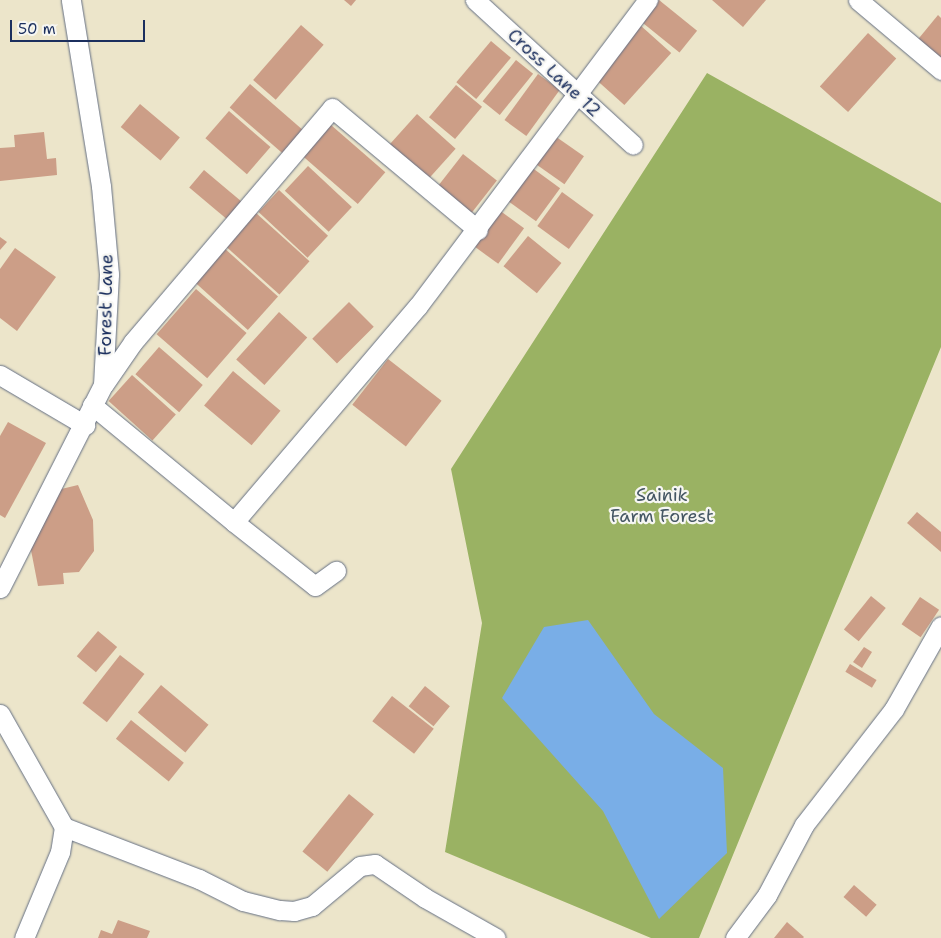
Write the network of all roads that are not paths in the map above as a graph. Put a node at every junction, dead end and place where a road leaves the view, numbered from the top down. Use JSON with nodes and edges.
{"nodes":[{"id":1,"x":71,"y":0,"type":"edge"},
{"id":2,"x":475,"y":0,"type":"edge"},
{"id":3,"x":648,"y":0,"type":"edge"},
{"id":4,"x":858,"y":0,"type":"edge"},
{"id":5,"x":941,"y":70,"type":"edge"},
{"id":6,"x":577,"y":94,"type":"junction"},
{"id":7,"x":633,"y":145,"type":"dead end"},
{"id":8,"x":478,"y":230,"type":"junction"},
{"id":9,"x":0,"y":375,"type":"edge"},
{"id":10,"x":103,"y":385,"type":"junction"},
{"id":11,"x":92,"y":405,"type":"junction"},
{"id":12,"x":85,"y":426,"type":"junction"},
{"id":13,"x":234,"y":522,"type":"junction"},
{"id":14,"x":336,"y":571,"type":"dead end"},
{"id":15,"x":0,"y":588,"type":"edge"},
{"id":16,"x":941,"y":626,"type":"edge"},
{"id":17,"x":0,"y":714,"type":"edge"},
{"id":18,"x":64,"y":827,"type":"junction"},
{"id":19,"x":24,"y":938,"type":"edge"},
{"id":20,"x":496,"y":938,"type":"edge"},
{"id":21,"x":735,"y":938,"type":"edge"}],
"edges":[{"from":1,"to":10,"type":"street","name":"Forest Lane"},
{"from":2,"to":6,"type":"street","name":"Cross Lane 12"},
{"from":3,"to":6,"type":"street"},
{"from":4,"to":5,"type":"street"},
{"from":6,"to":7,"type":"street","name":"Cross Lane 12"},
{"from":6,"to":8,"type":"street"},
{"from":8,"to":10,"type":"street"},
{"from":8,"to":13,"type":"street"},
{"from":9,"to":12,"type":"street"},
{"from":10,"to":11,"type":"street","name":"Forest Lane"},
{"from":11,"to":12,"type":"street","name":"Forest Lane"},
{"from":11,"to":13,"type":"street"},
{"from":12,"to":15,"type":"street","name":"Forest Lane"},
{"from":13,"to":14,"type":"street"},
{"from":16,"to":21,"type":"street"},
{"from":17,"to":18,"type":"street"},
{"from":18,"to":19,"type":"street"},
{"from":18,"to":20,"type":"street"}]}
